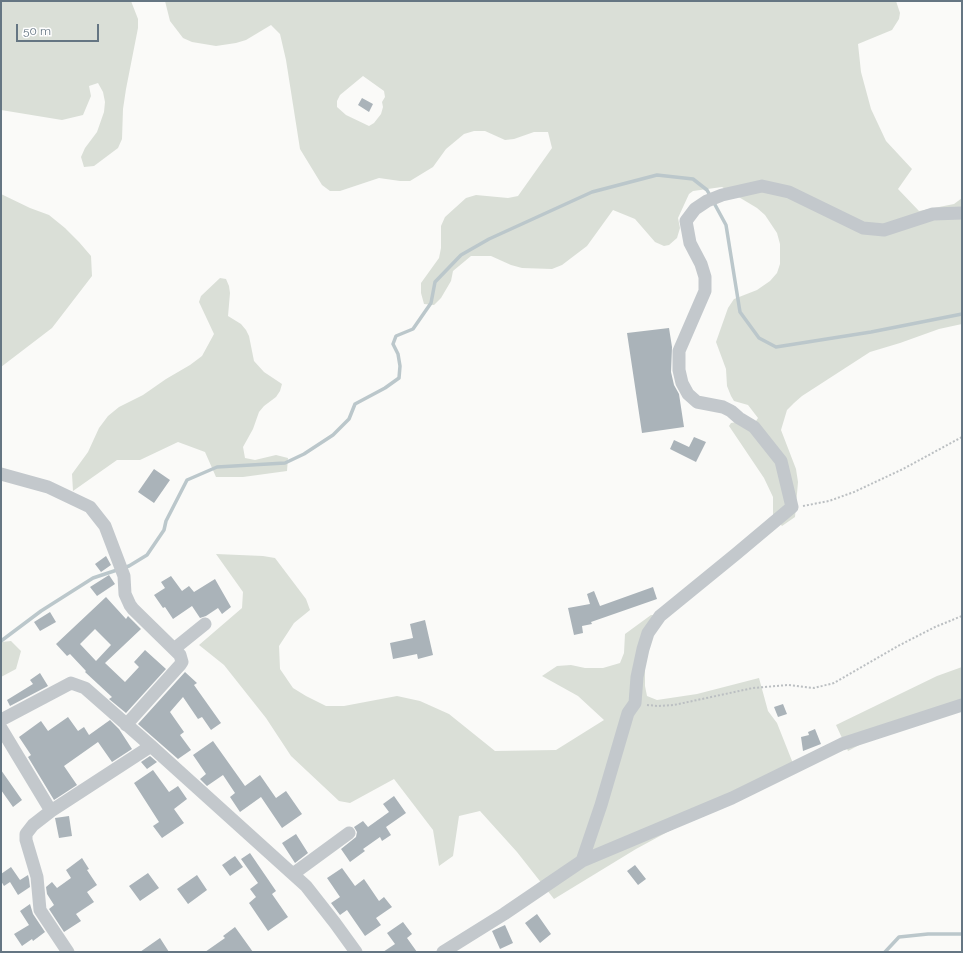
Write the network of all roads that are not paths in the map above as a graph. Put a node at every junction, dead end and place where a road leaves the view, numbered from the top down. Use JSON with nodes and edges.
{"nodes":[{"id":1,"x":962,"y":213,"type":"edge"},
{"id":2,"x":1,"y":474,"type":"edge"},
{"id":3,"x":205,"y":624,"type":"dead end"},
{"id":4,"x":174,"y":649,"type":"junction"},
{"id":5,"x":962,"y":704,"type":"edge"},
{"id":6,"x":1,"y":720,"type":"edge"},
{"id":7,"x":126,"y":725,"type":"junction"},
{"id":8,"x":1,"y":728,"type":"edge"},
{"id":9,"x":151,"y":746,"type":"junction"},
{"id":10,"x":51,"y":811,"type":"junction"},
{"id":11,"x":349,"y":833,"type":"dead end"},
{"id":12,"x":582,"y":861,"type":"junction"},
{"id":13,"x":293,"y":874,"type":"junction"},
{"id":14,"x":68,"y":952,"type":"edge"},
{"id":15,"x":356,"y":952,"type":"edge"},
{"id":16,"x":443,"y":952,"type":"edge"}],
"edges":[{"from":1,"to":12,"type":"street"},
{"from":2,"to":4,"type":"street"},
{"from":3,"to":4,"type":"street"},
{"from":4,"to":7,"type":"street"},
{"from":5,"to":12,"type":"street"},
{"from":6,"to":7,"type":"street"},
{"from":7,"to":9,"type":"street"},
{"from":8,"to":10,"type":"street"},
{"from":9,"to":10,"type":"street"},
{"from":9,"to":13,"type":"street"},
{"from":10,"to":14,"type":"street"},
{"from":11,"to":13,"type":"street"},
{"from":12,"to":16,"type":"street"},
{"from":13,"to":15,"type":"street"}]}
